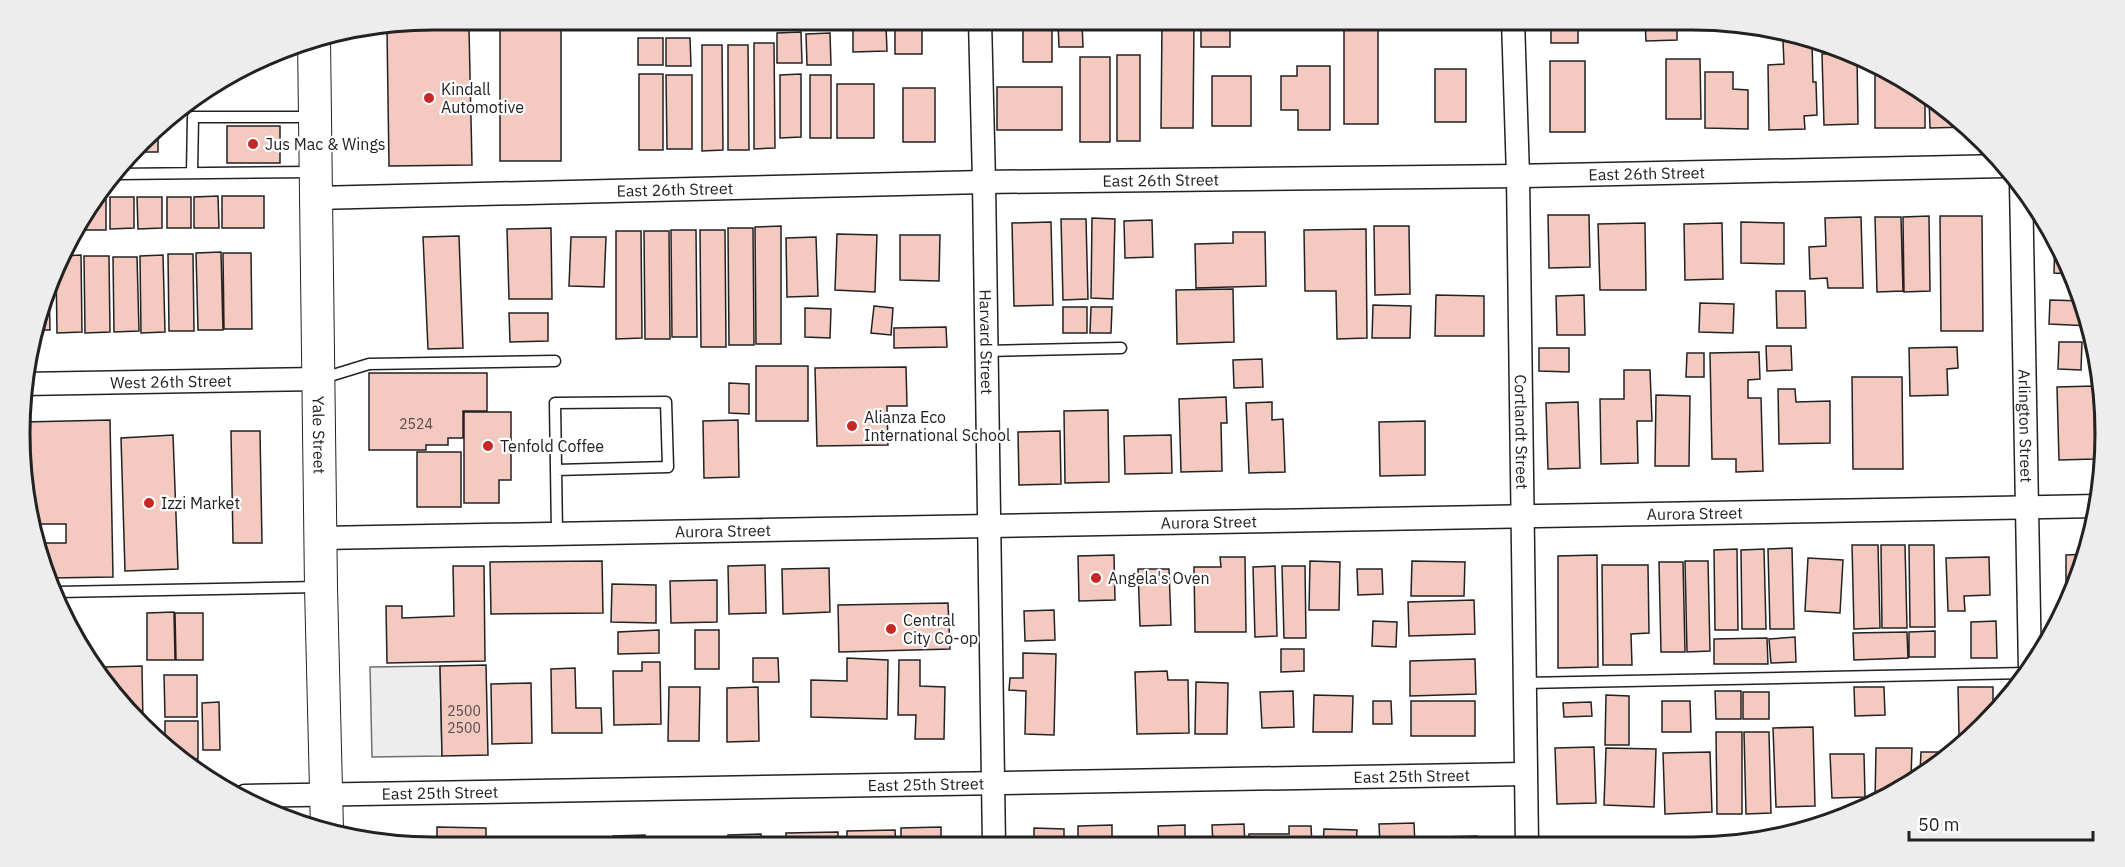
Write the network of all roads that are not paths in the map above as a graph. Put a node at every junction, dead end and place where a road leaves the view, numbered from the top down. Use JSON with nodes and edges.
{"nodes":[{"id":1,"x":980,"y":30,"type":"edge"},
{"id":2,"x":1513,"y":30,"type":"edge"},
{"id":3,"x":314,"y":48,"type":"edge"},
{"id":4,"x":314,"y":117,"type":"junction"},
{"id":5,"x":1994,"y":166,"type":"edge"},
{"id":6,"x":192,"y":173,"type":"junction"},
{"id":7,"x":124,"y":174,"type":"edge"},
{"id":8,"x":1518,"y":176,"type":"junction"},
{"id":9,"x":984,"y":182,"type":"junction"},
{"id":10,"x":315,"y":185,"type":"junction"},
{"id":11,"x":2021,"y":201,"type":"edge"},
{"id":12,"x":1121,"y":348,"type":"dead end"},
{"id":13,"x":986,"y":351,"type":"junction"},
{"id":14,"x":555,"y":361,"type":"dead end"},
{"id":15,"x":319,"y":379,"type":"junction"},
{"id":16,"x":33,"y":384,"type":"edge"},
{"id":17,"x":556,"y":470,"type":"junction"},
{"id":18,"x":2088,"y":506,"type":"edge"},
{"id":19,"x":2028,"y":507,"type":"junction"},
{"id":20,"x":1522,"y":516,"type":"junction"},
{"id":21,"x":988,"y":525,"type":"junction"},
{"id":22,"x":557,"y":533,"type":"junction"},
{"id":23,"x":321,"y":538,"type":"junction"},
{"id":24,"x":321,"y":587,"type":"junction"},
{"id":25,"x":63,"y":592,"type":"edge"},
{"id":26,"x":2029,"y":655,"type":"edge"},
{"id":27,"x":2017,"y":672,"type":"edge"},
{"id":28,"x":1524,"y":683,"type":"junction"},
{"id":29,"x":1526,"y":774,"type":"junction"},
{"id":30,"x":993,"y":781,"type":"junction"},
{"id":31,"x":326,"y":794,"type":"junction"},
{"id":32,"x":257,"y":796,"type":"edge"},
{"id":33,"x":327,"y":822,"type":"edge"},
{"id":34,"x":994,"y":837,"type":"edge"},
{"id":35,"x":1527,"y":837,"type":"edge"}],
"edges":[{"from":1,"to":9,"type":"street","name":"Harvard Street"},
{"from":2,"to":8,"type":"street","name":"Cortlandt Street"},
{"from":3,"to":4,"type":"main road","name":"Yale Street"},
{"from":4,"to":6,"type":"lane"},
{"from":4,"to":10,"type":"main road","name":"Yale Street"},
{"from":5,"to":8,"type":"street","name":"East 26th Street"},
{"from":6,"to":7,"type":"lane"},
{"from":6,"to":10,"type":"lane"},
{"from":8,"to":9,"type":"street","name":"East 26th Street"},
{"from":8,"to":20,"type":"street","name":"Cortlandt Street"},
{"from":9,"to":10,"type":"street","name":"East 26th Street"},
{"from":9,"to":13,"type":"street","name":"Harvard Street"},
{"from":10,"to":15,"type":"main road","name":"Yale Street"},
{"from":11,"to":19,"type":"street","name":"Arlington Street"},
{"from":12,"to":13,"type":"lane"},
{"from":13,"to":21,"type":"street","name":"Harvard Street"},
{"from":14,"to":15,"type":"lane"},
{"from":15,"to":16,"type":"street","name":"West 26th Street"},
{"from":15,"to":23,"type":"main road","name":"Yale Street"},
{"from":17,"to":17,"type":"lane"},
{"from":17,"to":22,"type":"lane"},
{"from":18,"to":19,"type":"street","name":"Aurora Street"},
{"from":19,"to":20,"type":"street","name":"Aurora Street"},
{"from":19,"to":26,"type":"street","name":"Arlington Street"},
{"from":20,"to":21,"type":"street","name":"Aurora Street"},
{"from":20,"to":28,"type":"street","name":"Cortlandt Street"},
{"from":21,"to":22,"type":"street","name":"Aurora Street"},
{"from":21,"to":30,"type":"street","name":"Harvard Street"},
{"from":22,"to":23,"type":"street","name":"Aurora Street"},
{"from":23,"to":24,"type":"main road","name":"Yale Street"},
{"from":24,"to":25,"type":"lane"},
{"from":24,"to":31,"type":"main road","name":"Yale Street"},
{"from":27,"to":28,"type":"lane"},
{"from":28,"to":29,"type":"street","name":"Cortlandt Street"},
{"from":29,"to":30,"type":"street","name":"East 25th Street"},
{"from":29,"to":35,"type":"street","name":"Cortlandt Street"},
{"from":30,"to":31,"type":"street","name":"East 25th Street"},
{"from":30,"to":34,"type":"street","name":"Harvard Street"},
{"from":31,"to":32,"type":"street","name":"East 25th Street"},
{"from":31,"to":33,"type":"main road","name":"Yale Street"}]}
